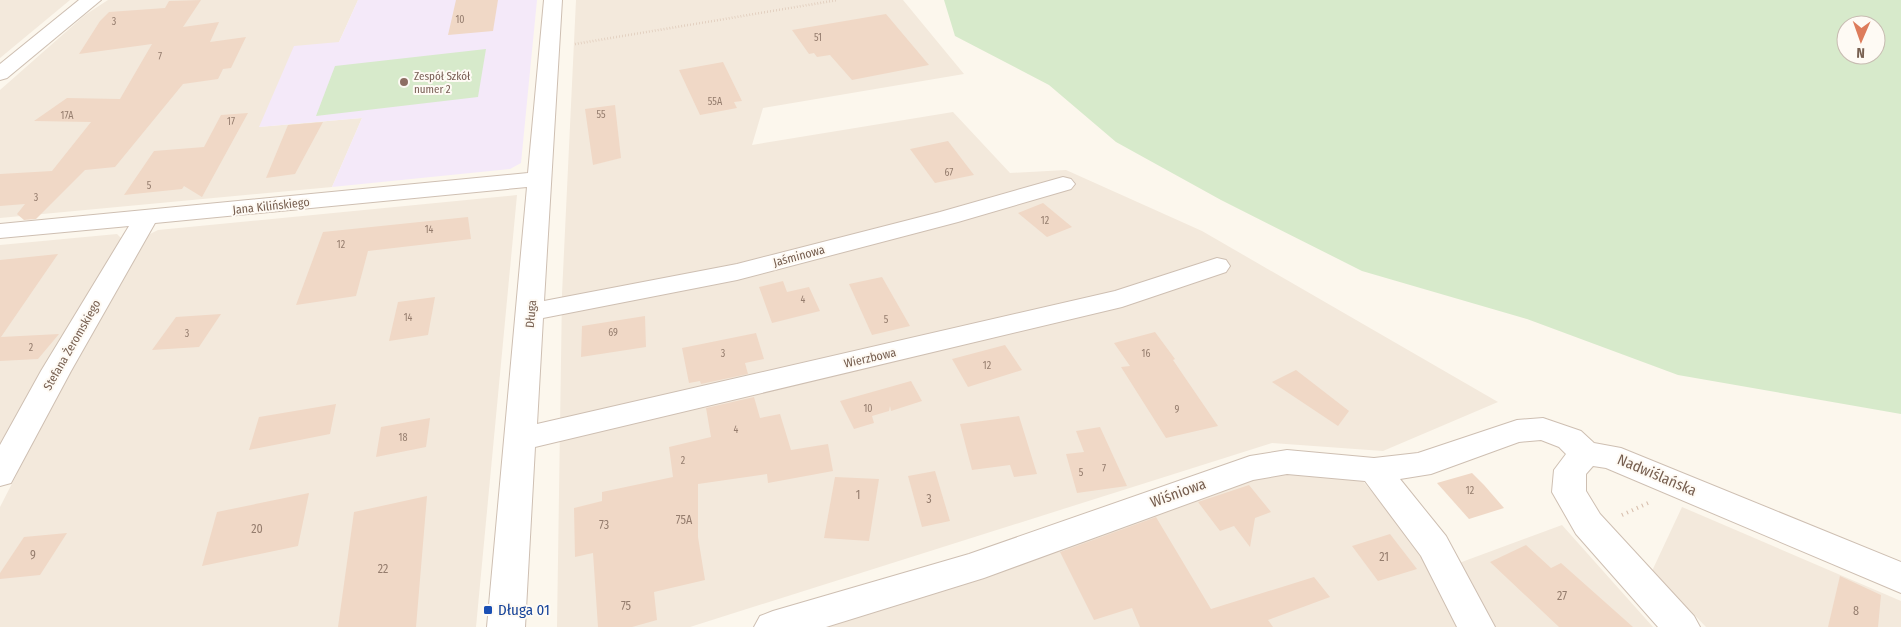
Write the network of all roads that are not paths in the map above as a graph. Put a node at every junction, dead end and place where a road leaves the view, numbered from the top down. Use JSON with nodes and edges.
{"nodes":[{"id":1,"x":92,"y":0,"type":"edge"},
{"id":2,"x":553,"y":0,"type":"edge"},
{"id":3,"x":0,"y":74,"type":"edge"},
{"id":4,"x":541,"y":180,"type":"junction"},
{"id":5,"x":1064,"y":184,"type":"dead end"},
{"id":6,"x":146,"y":218,"type":"junction"},
{"id":7,"x":0,"y":231,"type":"edge"},
{"id":8,"x":1217,"y":266,"type":"dead end"},
{"id":9,"x":531,"y":312,"type":"junction"},
{"id":10,"x":520,"y":440,"type":"junction"},
{"id":11,"x":1586,"y":454,"type":"junction"},
{"id":12,"x":1374,"y":470,"type":"junction"},
{"id":13,"x":0,"y":474,"type":"edge"},
{"id":14,"x":1901,"y":578,"type":"edge"},
{"id":15,"x":506,"y":627,"type":"edge"},
{"id":16,"x":773,"y":627,"type":"edge"},
{"id":17,"x":1476,"y":627,"type":"edge"},
{"id":18,"x":1681,"y":627,"type":"edge"}],
"edges":[{"from":1,"to":3,"type":"street"},
{"from":2,"to":4,"type":"street","name":"Długa"},
{"from":4,"to":6,"type":"street","name":"Jana Kilińskiego"},
{"from":4,"to":9,"type":"street","name":"Długa"},
{"from":5,"to":9,"type":"street","name":"Jaśminowa"},
{"from":6,"to":7,"type":"street","name":"Jana Kilińskiego"},
{"from":6,"to":13,"type":"street","name":"Stefana Żeromskiego"},
{"from":8,"to":10,"type":"street","name":"Wierzbowa"},
{"from":9,"to":10,"type":"street","name":"Długa"},
{"from":10,"to":15,"type":"street","name":"Długa"},
{"from":11,"to":12,"type":"street","name":"Wiśniowa"},
{"from":11,"to":14,"type":"street","name":"Nadwiślańska"},
{"from":11,"to":18,"type":"street"},
{"from":12,"to":16,"type":"street","name":"Wiśniowa"},
{"from":12,"to":17,"type":"street"}]}
